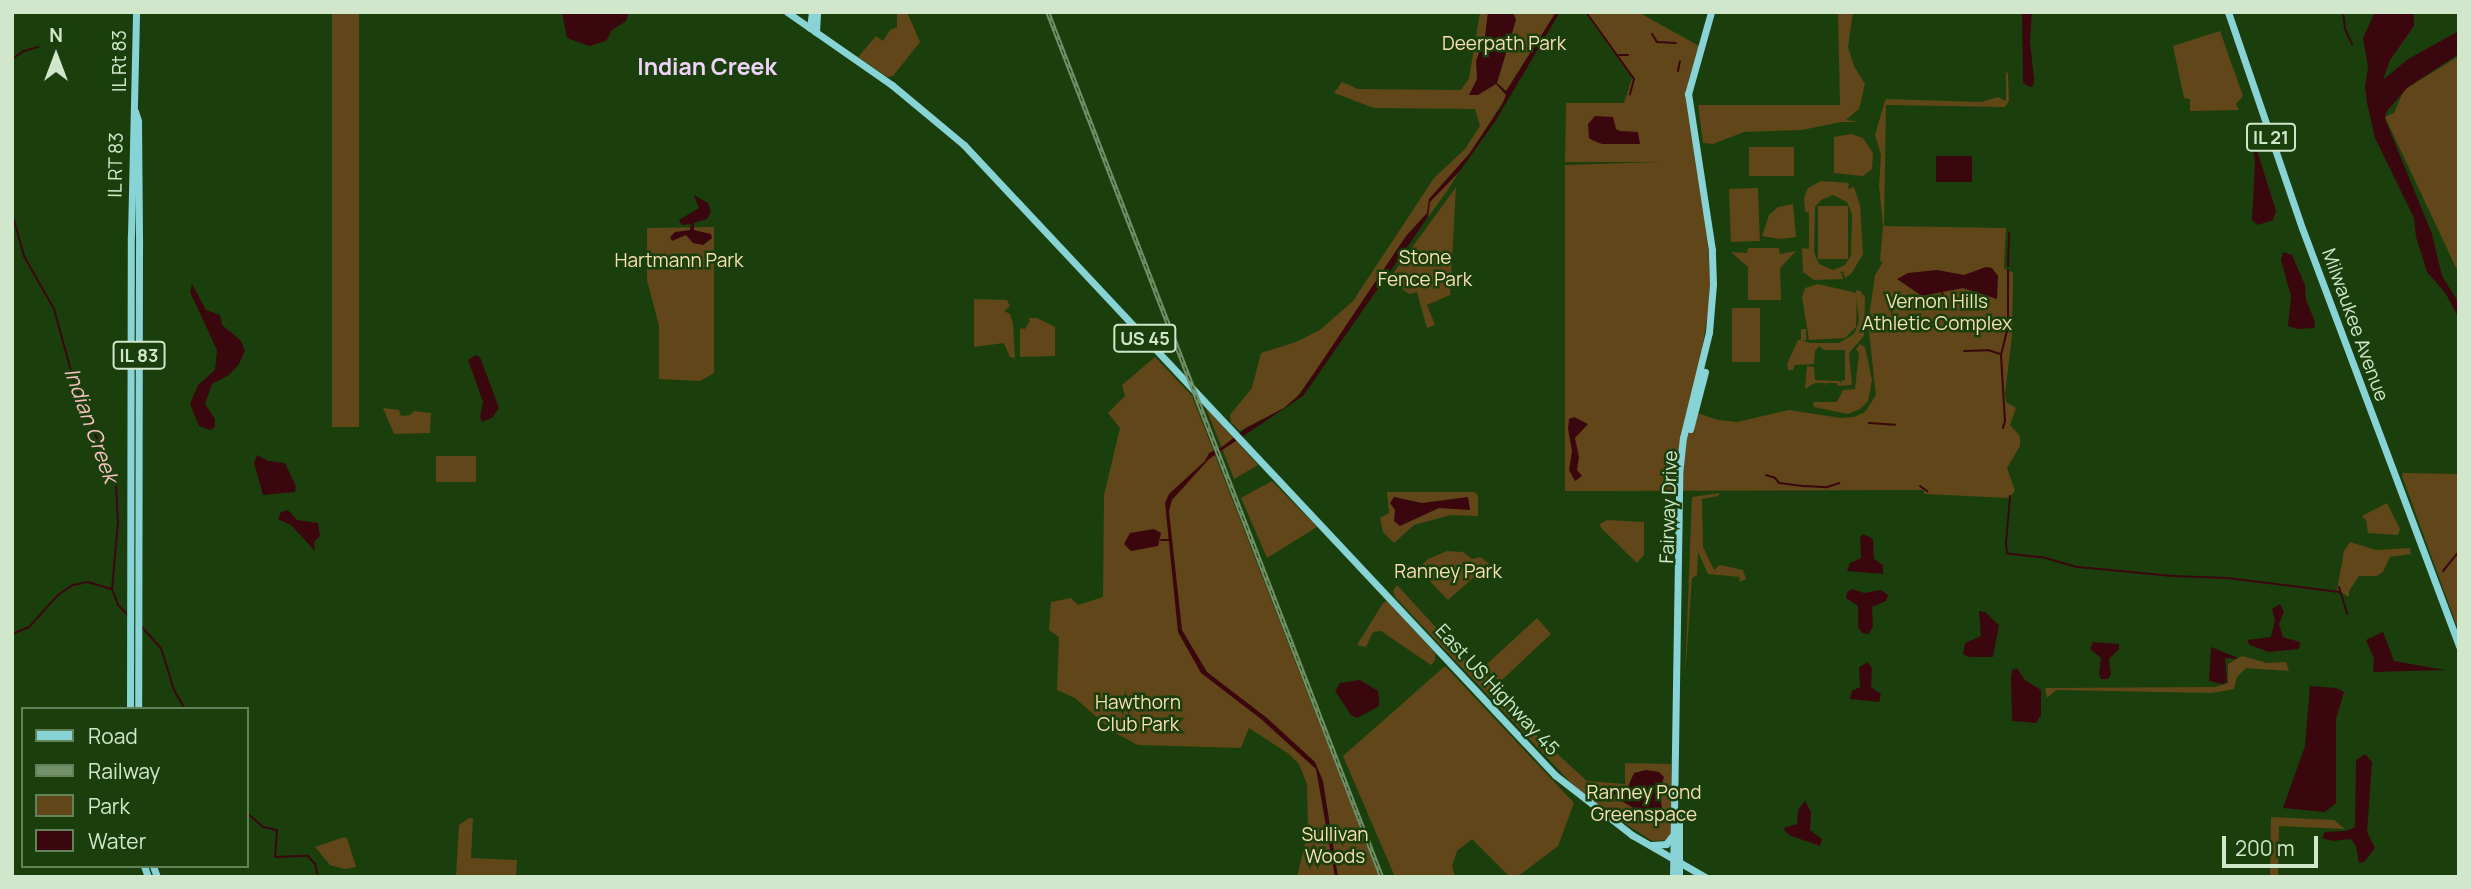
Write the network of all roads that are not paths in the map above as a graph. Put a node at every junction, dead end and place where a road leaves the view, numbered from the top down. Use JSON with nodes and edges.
{"nodes":[{"id":1,"x":135,"y":12,"type":"edge"},
{"id":2,"x":787,"y":12,"type":"edge"},
{"id":3,"x":815,"y":12,"type":"edge"},
{"id":4,"x":1711,"y":12,"type":"edge"},
{"id":5,"x":2228,"y":12,"type":"edge"},
{"id":6,"x":813,"y":30,"type":"junction"},
{"id":7,"x":1693,"y":75,"type":"junction"},
{"id":8,"x":135,"y":111,"type":"junction"},
{"id":9,"x":2459,"y":646,"type":"edge"},
{"id":10,"x":130,"y":707,"type":"edge"},
{"id":11,"x":138,"y":707,"type":"edge"},
{"id":12,"x":1674,"y":834,"type":"junction"},
{"id":13,"x":1649,"y":845,"type":"junction"},
{"id":14,"x":1676,"y":860,"type":"junction"},
{"id":15,"x":1704,"y":876,"type":"edge"},
{"id":16,"x":1676,"y":877,"type":"edge"},
{"id":17,"x":1691,"y":877,"type":"edge"}],
"edges":[{"from":1,"to":8,"type":"main road","name":"IL Rt 83","number":"IL 83"},
{"from":2,"to":6,"type":"main road","number":"US 45"},
{"from":3,"to":6,"type":"main road"},
{"from":4,"to":7,"type":"main road","name":"Fairway Drive"},
{"from":5,"to":9,"type":"main road","name":"Milwaukee Avenue","number":"IL 21"},
{"from":6,"to":13,"type":"main road","name":"East US Highway 45","number":"US 45"},
{"from":7,"to":12,"type":"main road","name":"Fairway Drive"},
{"from":7,"to":14,"type":"main road","name":"Fairway Drive"},
{"from":8,"to":10,"type":"main road","name":"IL RT 83","number":"IL 83"},
{"from":8,"to":11,"type":"main road","name":"IL RT 83","number":"IL 83"},
{"from":12,"to":13,"type":"main road"},
{"from":12,"to":14,"type":"main road","name":"Fairway Drive"},
{"from":13,"to":14,"type":"main road","name":"East US Highway 45","number":"US 45"},
{"from":14,"to":15,"type":"main road","name":"East US Highway 45","number":"US 45"},
{"from":14,"to":16,"type":"main road"},
{"from":15,"to":17,"type":"main road"}]}
